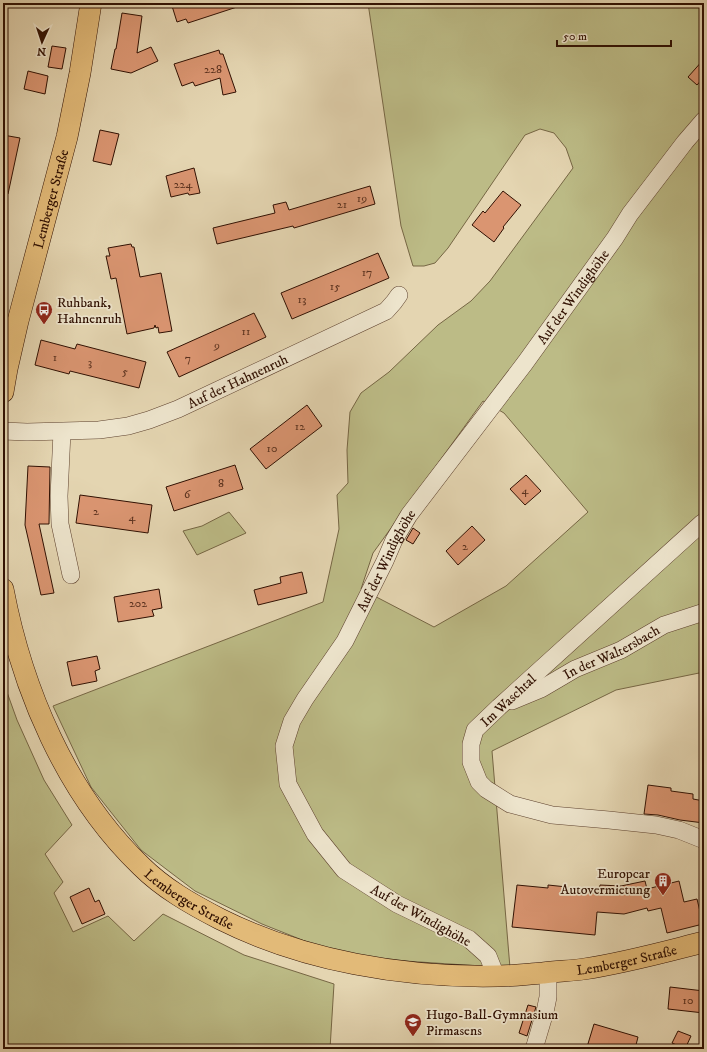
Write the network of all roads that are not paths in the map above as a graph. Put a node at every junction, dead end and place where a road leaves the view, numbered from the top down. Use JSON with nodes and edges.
{"nodes":[{"id":1,"x":91,"y":3,"type":"edge"},
{"id":2,"x":704,"y":120,"type":"edge"},
{"id":3,"x":399,"y":295,"type":"dead end"},
{"id":4,"x":3,"y":392,"type":"edge"},
{"id":5,"x":3,"y":431,"type":"edge"},
{"id":6,"x":62,"y":432,"type":"junction"},
{"id":7,"x":702,"y":523,"type":"dead end"},
{"id":8,"x":71,"y":575,"type":"dead end"},
{"id":9,"x":3,"y":589,"type":"edge"},
{"id":10,"x":704,"y":612,"type":"edge"},
{"id":11,"x":499,"y":707,"type":"junction"},
{"id":12,"x":704,"y":840,"type":"edge"},
{"id":13,"x":704,"y":942,"type":"edge"},
{"id":14,"x":548,"y":972,"type":"junction"},
{"id":15,"x":496,"y":976,"type":"junction"},
{"id":16,"x":534,"y":1049,"type":"edge"}],
"edges":[{"from":1,"to":4,"type":"main road","name":"Lemberger Straße"},
{"from":2,"to":15,"type":"street","name":"Auf der Windighöhe"},
{"from":3,"to":6,"type":"street","name":"Auf der Hahnenruh"},
{"from":5,"to":6,"type":"street","name":"Auf der Hahnenruh"},
{"from":6,"to":8,"type":"street"},
{"from":7,"to":11,"type":"street","name":"Im Waschtal"},
{"from":9,"to":15,"type":"main road","name":"Lemberger Straße"},
{"from":10,"to":11,"type":"street","name":"In der Waltersbach"},
{"from":11,"to":12,"type":"street","name":"Im Waschtal"},
{"from":13,"to":14,"type":"main road","name":"Lemberger Straße"},
{"from":14,"to":15,"type":"main road","name":"Lemberger Straße"},
{"from":14,"to":16,"type":"street"}]}
